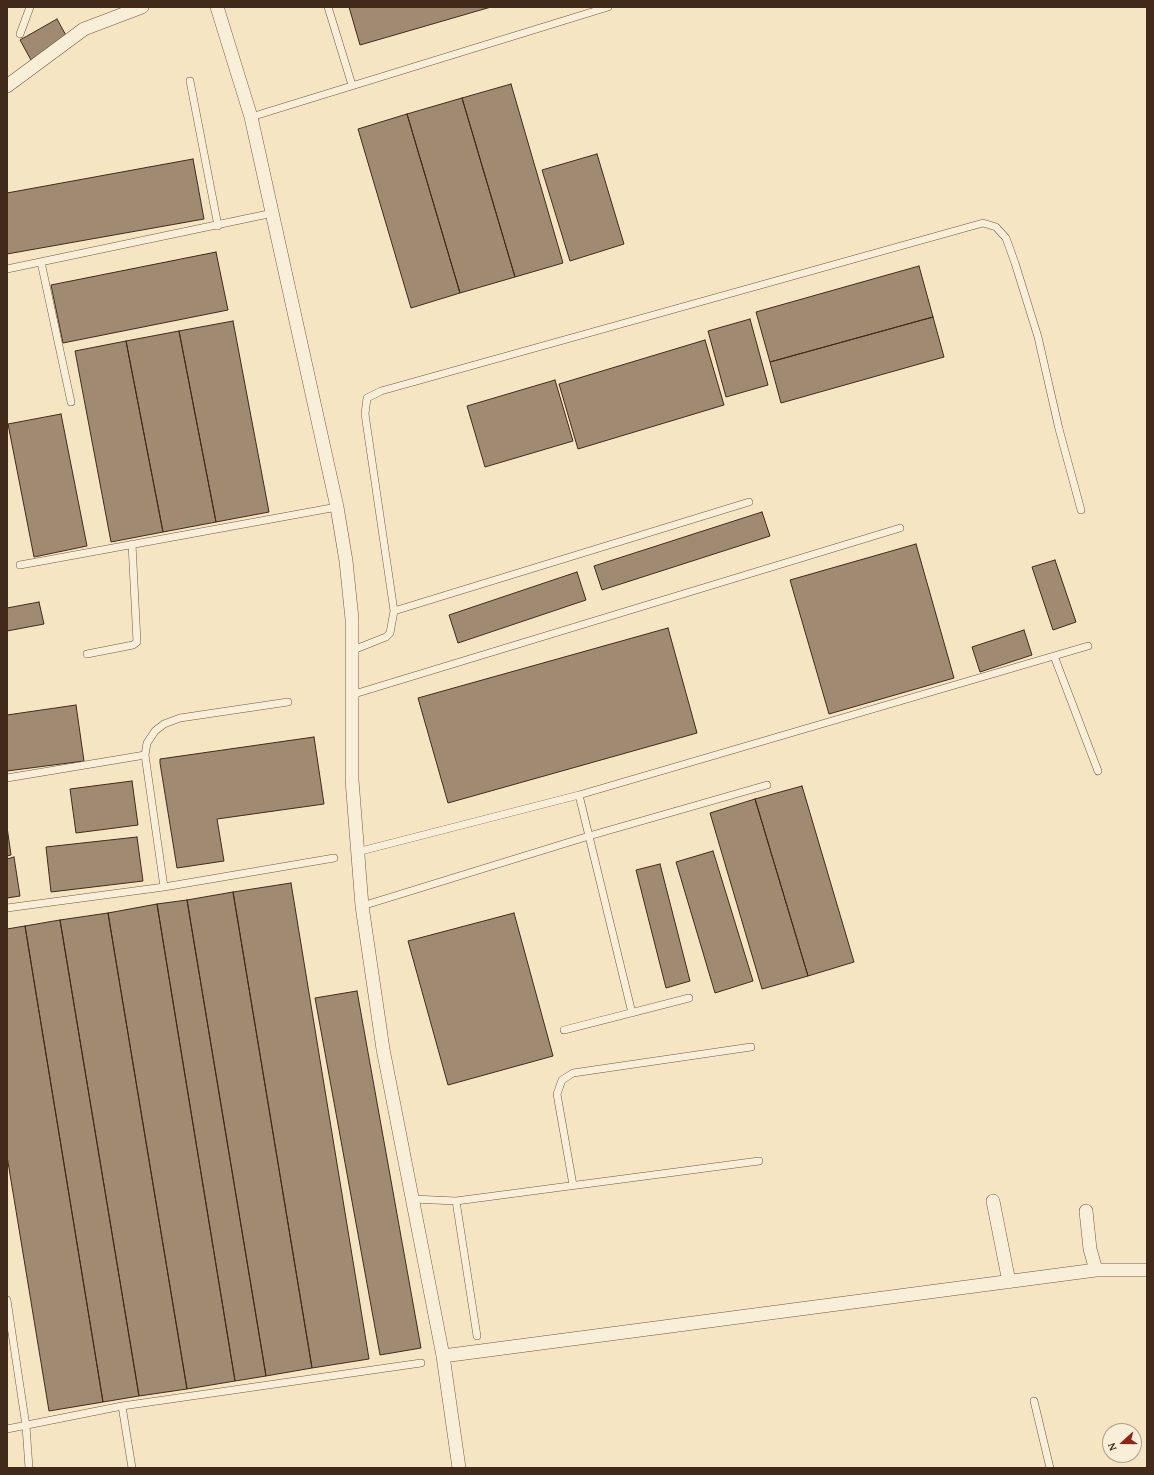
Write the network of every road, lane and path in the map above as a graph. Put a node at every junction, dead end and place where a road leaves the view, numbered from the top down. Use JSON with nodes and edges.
{"nodes":[{"id":1,"x":30,"y":7,"type":"edge"},
{"id":2,"x":142,"y":7,"type":"edge"},
{"id":3,"x":217,"y":7,"type":"edge"},
{"id":4,"x":328,"y":7,"type":"edge"},
{"id":5,"x":608,"y":7,"type":"edge"},
{"id":6,"x":20,"y":34,"type":"dead end"},
{"id":7,"x":190,"y":81,"type":"dead end"},
{"id":8,"x":352,"y":84,"type":"junction"},
{"id":9,"x":7,"y":86,"type":"edge"},
{"id":10,"x":251,"y":117,"type":"junction"},
{"id":11,"x":273,"y":213,"type":"junction"},
{"id":12,"x":218,"y":226,"type":"junction"},
{"id":13,"x":42,"y":262,"type":"junction"},
{"id":14,"x":7,"y":269,"type":"edge"},
{"id":15,"x":70,"y":402,"type":"dead end"},
{"id":16,"x":749,"y":502,"type":"dead end"},
{"id":17,"x":337,"y":507,"type":"junction"},
{"id":18,"x":1081,"y":510,"type":"dead end"},
{"id":19,"x":900,"y":528,"type":"dead end"},
{"id":20,"x":132,"y":544,"type":"junction"},
{"id":21,"x":20,"y":565,"type":"dead end"},
{"id":22,"x":394,"y":611,"type":"junction"},
{"id":23,"x":1088,"y":646,"type":"dead end"},
{"id":24,"x":353,"y":650,"type":"junction"},
{"id":25,"x":86,"y":654,"type":"dead end"},
{"id":26,"x":1054,"y":656,"type":"junction"},
{"id":27,"x":351,"y":695,"type":"junction"},
{"id":28,"x":288,"y":702,"type":"dead end"},
{"id":29,"x":145,"y":755,"type":"junction"},
{"id":30,"x":1098,"y":771,"type":"dead end"},
{"id":31,"x":7,"y":778,"type":"edge"},
{"id":32,"x":767,"y":785,"type":"dead end"},
{"id":33,"x":579,"y":795,"type":"junction"},
{"id":34,"x":589,"y":836,"type":"junction"},
{"id":35,"x":357,"y":852,"type":"junction"},
{"id":36,"x":334,"y":858,"type":"dead end"},
{"id":37,"x":164,"y":887,"type":"junction"},
{"id":38,"x":362,"y":906,"type":"junction"},
{"id":39,"x":7,"y":908,"type":"edge"},
{"id":40,"x":689,"y":998,"type":"dead end"},
{"id":41,"x":632,"y":1013,"type":"junction"},
{"id":42,"x":564,"y":1030,"type":"dead end"},
{"id":43,"x":751,"y":1047,"type":"dead end"},
{"id":44,"x":759,"y":1161,"type":"dead end"},
{"id":45,"x":573,"y":1185,"type":"junction"},
{"id":46,"x":413,"y":1199,"type":"junction"},
{"id":47,"x":456,"y":1201,"type":"junction"},
{"id":48,"x":993,"y":1201,"type":"dead end"},
{"id":49,"x":1086,"y":1211,"type":"dead end"},
{"id":50,"x":1096,"y":1270,"type":"junction"},
{"id":51,"x":1147,"y":1270,"type":"edge"},
{"id":52,"x":1009,"y":1282,"type":"junction"},
{"id":53,"x":7,"y":1300,"type":"edge"},
{"id":54,"x":476,"y":1336,"type":"dead end"},
{"id":55,"x":443,"y":1356,"type":"junction"},
{"id":56,"x":421,"y":1363,"type":"dead end"},
{"id":57,"x":1034,"y":1401,"type":"dead end"},
{"id":58,"x":122,"y":1406,"type":"junction"},
{"id":59,"x":26,"y":1426,"type":"junction"},
{"id":60,"x":7,"y":1429,"type":"edge"},
{"id":61,"x":29,"y":1468,"type":"edge"},
{"id":62,"x":132,"y":1468,"type":"edge"},
{"id":63,"x":459,"y":1468,"type":"edge"},
{"id":64,"x":1050,"y":1468,"type":"edge"}],
"edges":[{"from":1,"to":6,"type":"lane"},
{"from":2,"to":9,"type":"street"},
{"from":3,"to":10,"type":"street"},
{"from":4,"to":8,"type":"lane"},
{"from":5,"to":8,"type":"lane"},
{"from":7,"to":12,"type":"lane"},
{"from":8,"to":10,"type":"lane"},
{"from":10,"to":11,"type":"street"},
{"from":11,"to":12,"type":"lane"},
{"from":11,"to":17,"type":"street"},
{"from":12,"to":13,"type":"lane"},
{"from":13,"to":14,"type":"lane"},
{"from":13,"to":15,"type":"lane"},
{"from":16,"to":22,"type":"lane"},
{"from":17,"to":20,"type":"lane"},
{"from":17,"to":24,"type":"street"},
{"from":18,"to":22,"type":"lane"},
{"from":19,"to":27,"type":"lane"},
{"from":20,"to":21,"type":"lane"},
{"from":20,"to":25,"type":"lane"},
{"from":22,"to":24,"type":"lane"},
{"from":23,"to":26,"type":"lane"},
{"from":24,"to":27,"type":"street"},
{"from":26,"to":30,"type":"lane"},
{"from":26,"to":33,"type":"lane"},
{"from":27,"to":35,"type":"street"},
{"from":28,"to":29,"type":"lane"},
{"from":29,"to":31,"type":"lane"},
{"from":29,"to":37,"type":"lane"},
{"from":32,"to":34,"type":"lane"},
{"from":33,"to":34,"type":"lane"},
{"from":33,"to":35,"type":"lane"},
{"from":34,"to":38,"type":"lane"},
{"from":34,"to":41,"type":"lane"},
{"from":35,"to":38,"type":"street"},
{"from":36,"to":37,"type":"lane"},
{"from":37,"to":39,"type":"lane"},
{"from":38,"to":46,"type":"street"},
{"from":40,"to":41,"type":"lane"},
{"from":41,"to":42,"type":"lane"},
{"from":43,"to":45,"type":"lane"},
{"from":44,"to":45,"type":"lane"},
{"from":45,"to":47,"type":"lane"},
{"from":46,"to":47,"type":"lane"},
{"from":46,"to":55,"type":"street"},
{"from":47,"to":54,"type":"lane"},
{"from":48,"to":52,"type":"street"},
{"from":49,"to":50,"type":"street"},
{"from":50,"to":51,"type":"street"},
{"from":50,"to":52,"type":"street"},
{"from":52,"to":55,"type":"street"},
{"from":53,"to":59,"type":"lane"},
{"from":55,"to":63,"type":"street"},
{"from":56,"to":58,"type":"lane"},
{"from":57,"to":64,"type":"lane"},
{"from":58,"to":59,"type":"lane"},
{"from":58,"to":62,"type":"lane"},
{"from":59,"to":60,"type":"lane"},
{"from":59,"to":61,"type":"lane"}]}
